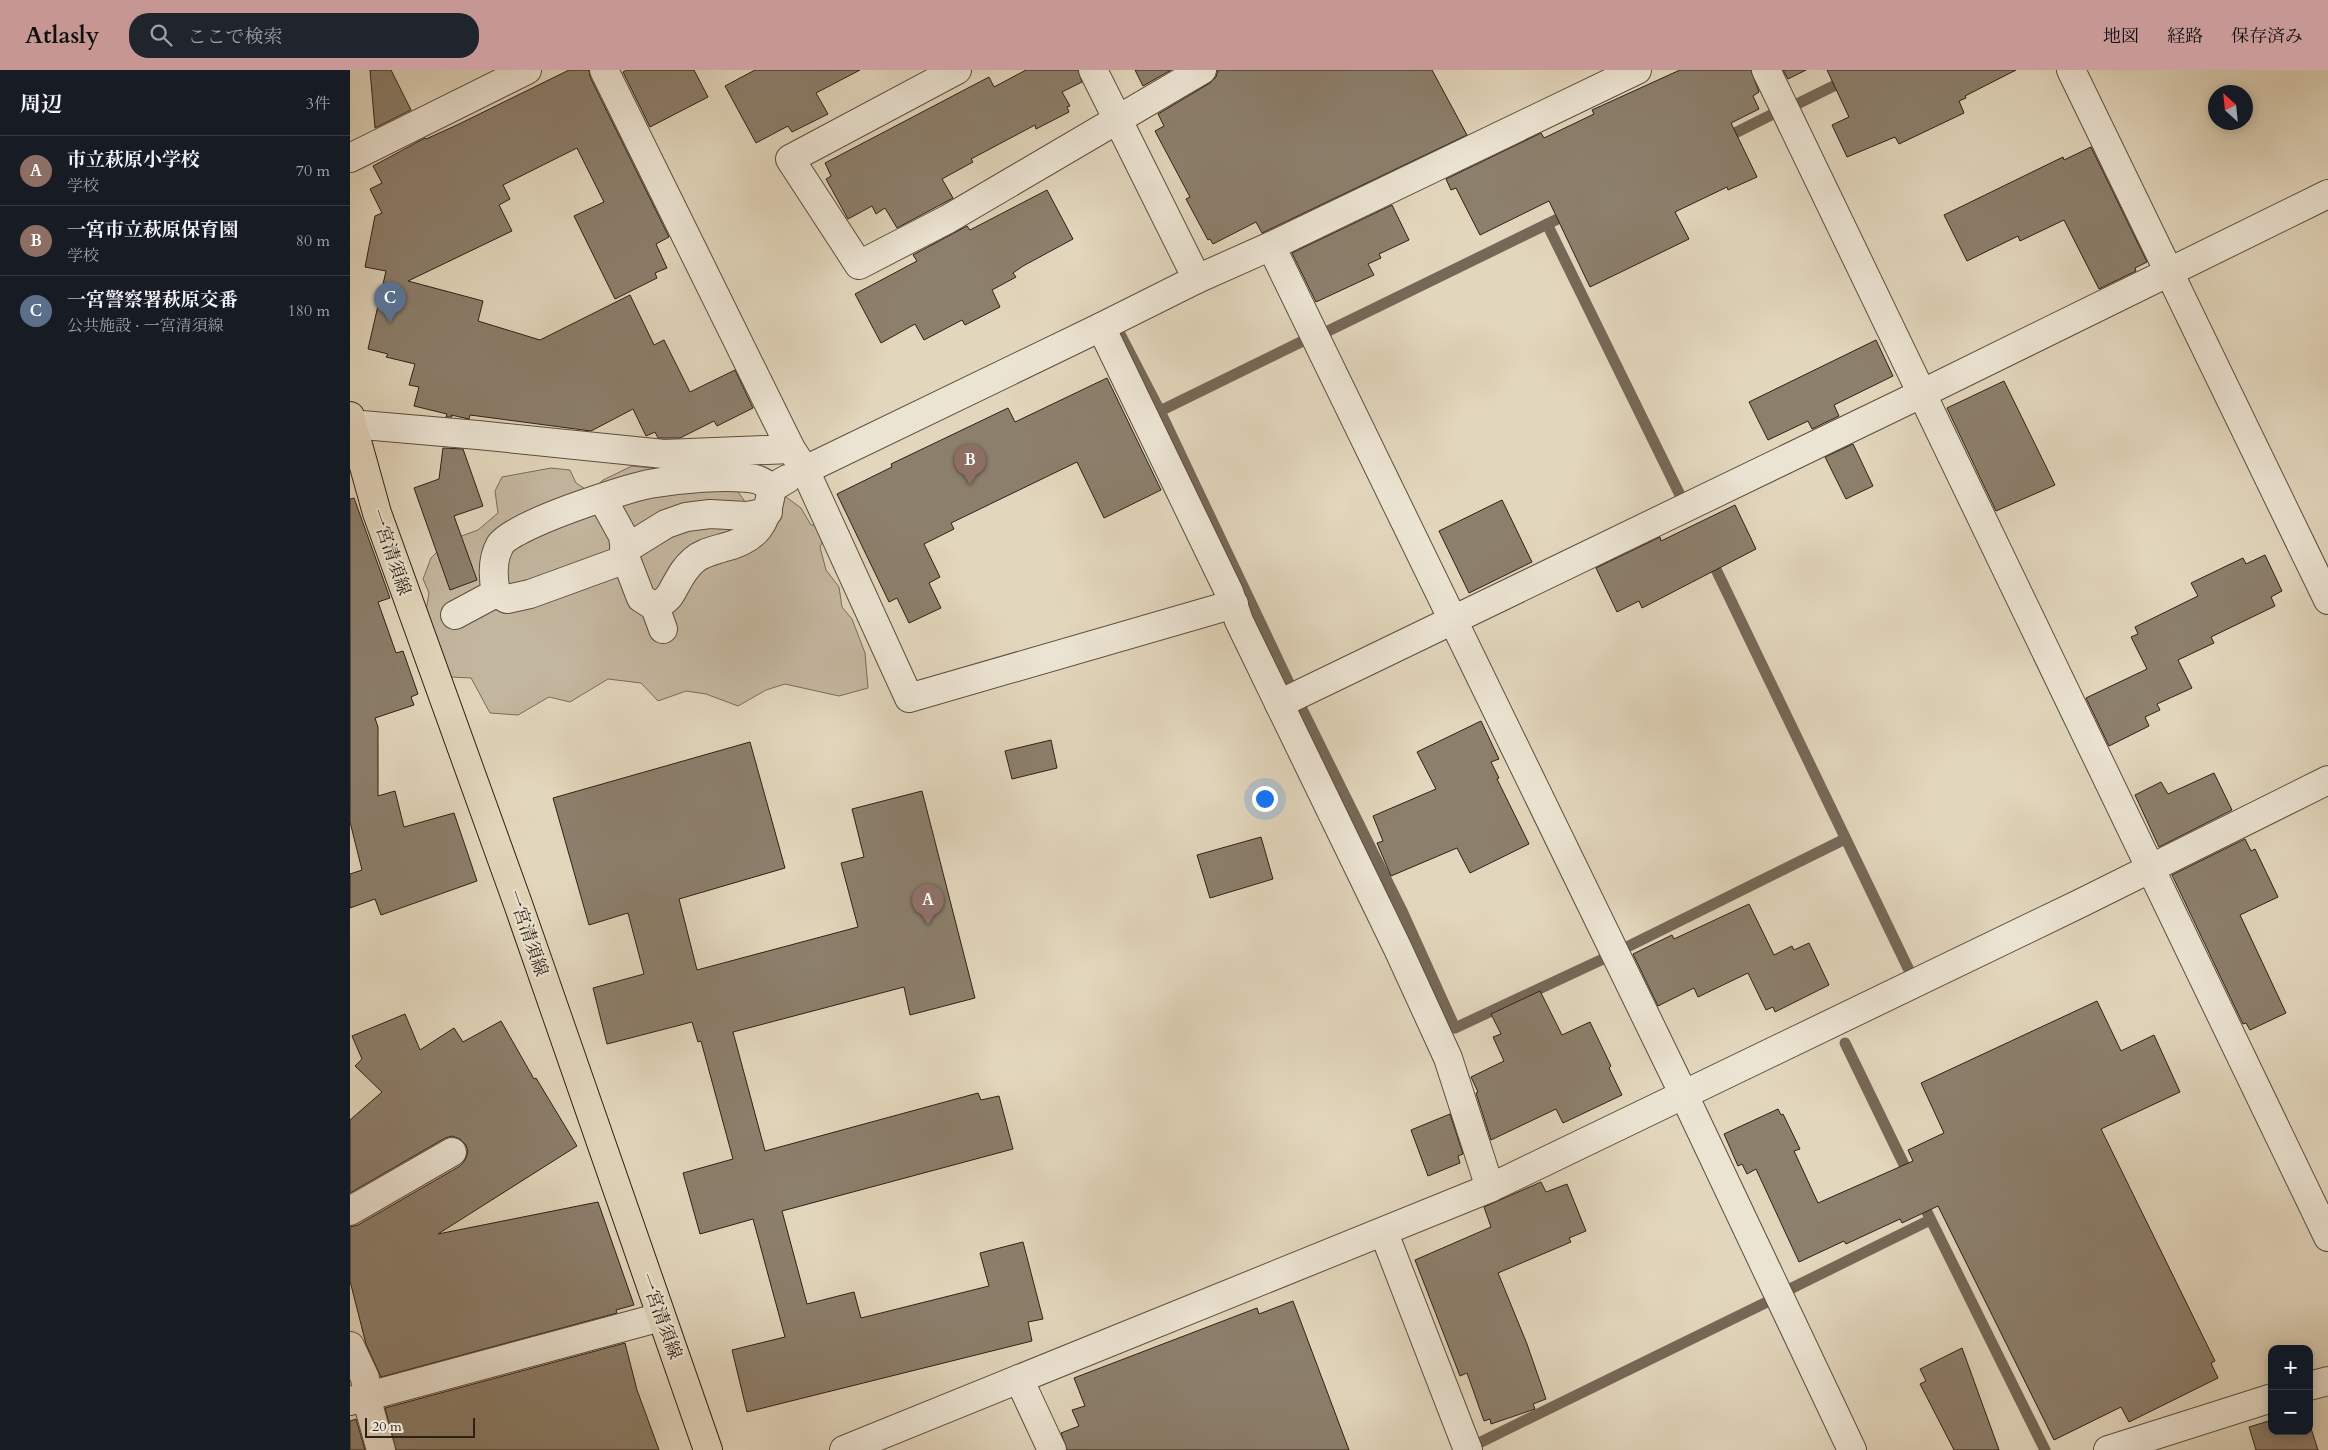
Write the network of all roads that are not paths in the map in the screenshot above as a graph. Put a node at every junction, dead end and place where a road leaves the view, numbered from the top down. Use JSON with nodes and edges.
{"nodes":[{"id":1,"x":526,"y":70,"type":"edge"},
{"id":2,"x":604,"y":70,"type":"edge"},
{"id":3,"x":957,"y":70,"type":"edge"},
{"id":4,"x":1093,"y":70,"type":"edge"},
{"id":5,"x":1202,"y":70,"type":"edge"},
{"id":6,"x":1637,"y":70,"type":"edge"},
{"id":7,"x":1766,"y":70,"type":"edge"},
{"id":8,"x":2071,"y":70,"type":"edge"},
{"id":9,"x":1120,"y":120,"type":"junction"},
{"id":10,"x":350,"y":158,"type":"edge"},
{"id":11,"x":2328,"y":194,"type":"edge"},
{"id":12,"x":1271,"y":246,"type":"junction"},
{"id":13,"x":2168,"y":272,"type":"junction"},
{"id":14,"x":1196,"y":279,"type":"junction"},
{"id":15,"x":1101,"y":327,"type":"junction"},
{"id":16,"x":1923,"y":394,"type":"junction"},
{"id":17,"x":351,"y":421,"type":"edge"},
{"id":18,"x":784,"y":480,"type":"junction"},
{"id":19,"x":602,"y":498,"type":"junction"},
{"id":20,"x":625,"y":555,"type":"junction"},
{"id":21,"x":496,"y":593,"type":"junction"},
{"id":22,"x":2328,"y":600,"type":"edge"},
{"id":23,"x":1234,"y":604,"type":"junction"},
{"id":24,"x":455,"y":615,"type":"dead end"},
{"id":25,"x":1453,"y":622,"type":"junction"},
{"id":26,"x":1279,"y":704,"type":"junction"},
{"id":27,"x":2328,"y":780,"type":"edge"},
{"id":28,"x":2150,"y":869,"type":"junction"},
{"id":29,"x":1684,"y":1095,"type":"junction"},
{"id":30,"x":452,"y":1152,"type":"dead end"},
{"id":31,"x":1490,"y":1188,"type":"junction"},
{"id":32,"x":350,"y":1212,"type":"edge"},
{"id":33,"x":1384,"y":1233,"type":"junction"},
{"id":34,"x":2328,"y":1238,"type":"edge"},
{"id":35,"x":661,"y":1317,"type":"junction"},
{"id":36,"x":350,"y":1346,"type":"edge"},
{"id":37,"x":1019,"y":1379,"type":"junction"},
{"id":38,"x":2328,"y":1381,"type":"edge"},
{"id":39,"x":2313,"y":1385,"type":"edge"},
{"id":40,"x":359,"y":1399,"type":"edge"},
{"id":41,"x":2268,"y":1400,"type":"edge"},
{"id":42,"x":2168,"y":1440,"type":"edge"},
{"id":43,"x":382,"y":1450,"type":"edge"},
{"id":44,"x":708,"y":1450,"type":"edge"},
{"id":45,"x":844,"y":1450,"type":"edge"},
{"id":46,"x":1052,"y":1450,"type":"edge"},
{"id":47,"x":1468,"y":1450,"type":"edge"},
{"id":48,"x":1852,"y":1450,"type":"edge"},
{"id":49,"x":2108,"y":1450,"type":"edge"}],
"edges":[{"from":1,"to":10,"type":"street"},
{"from":2,"to":18,"type":"street"},
{"from":3,"to":9,"type":"street"},
{"from":4,"to":9,"type":"street"},
{"from":5,"to":9,"type":"street"},
{"from":6,"to":12,"type":"street"},
{"from":7,"to":16,"type":"street"},
{"from":8,"to":13,"type":"street"},
{"from":9,"to":14,"type":"street"},
{"from":11,"to":13,"type":"street"},
{"from":12,"to":14,"type":"street"},
{"from":12,"to":25,"type":"street"},
{"from":13,"to":16,"type":"street"},
{"from":13,"to":22,"type":"street"},
{"from":14,"to":15,"type":"street"},
{"from":15,"to":18,"type":"street"},
{"from":15,"to":23,"type":"street"},
{"from":16,"to":25,"type":"street"},
{"from":16,"to":28,"type":"street"},
{"from":17,"to":18,"type":"street"},
{"from":17,"to":35,"type":"main road","name":"一宮清須線"},
{"from":18,"to":19,"type":"street"},
{"from":18,"to":20,"type":"street"},
{"from":18,"to":20,"type":"street"},
{"from":18,"to":23,"type":"street"},
{"from":19,"to":20,"type":"street"},
{"from":19,"to":21,"type":"street"},
{"from":20,"to":21,"type":"street"},
{"from":21,"to":24,"type":"street"},
{"from":23,"to":26,"type":"street"},
{"from":25,"to":26,"type":"street"},
{"from":25,"to":29,"type":"street"},
{"from":26,"to":31,"type":"street"},
{"from":27,"to":28,"type":"street"},
{"from":28,"to":29,"type":"street"},
{"from":28,"to":34,"type":"street"},
{"from":29,"to":31,"type":"street"},
{"from":29,"to":48,"type":"street"},
{"from":30,"to":32,"type":"street"},
{"from":31,"to":33,"type":"street"},
{"from":33,"to":37,"type":"street"},
{"from":33,"to":47,"type":"street"},
{"from":35,"to":40,"type":"street"},
{"from":35,"to":44,"type":"main road","name":"一宮清須線"},
{"from":36,"to":40,"type":"street"},
{"from":37,"to":45,"type":"street"},
{"from":37,"to":46,"type":"street"},
{"from":38,"to":39,"type":"street"},
{"from":40,"to":43,"type":"street"},
{"from":41,"to":42,"type":"street"},
{"from":42,"to":49,"type":"street"}]}
